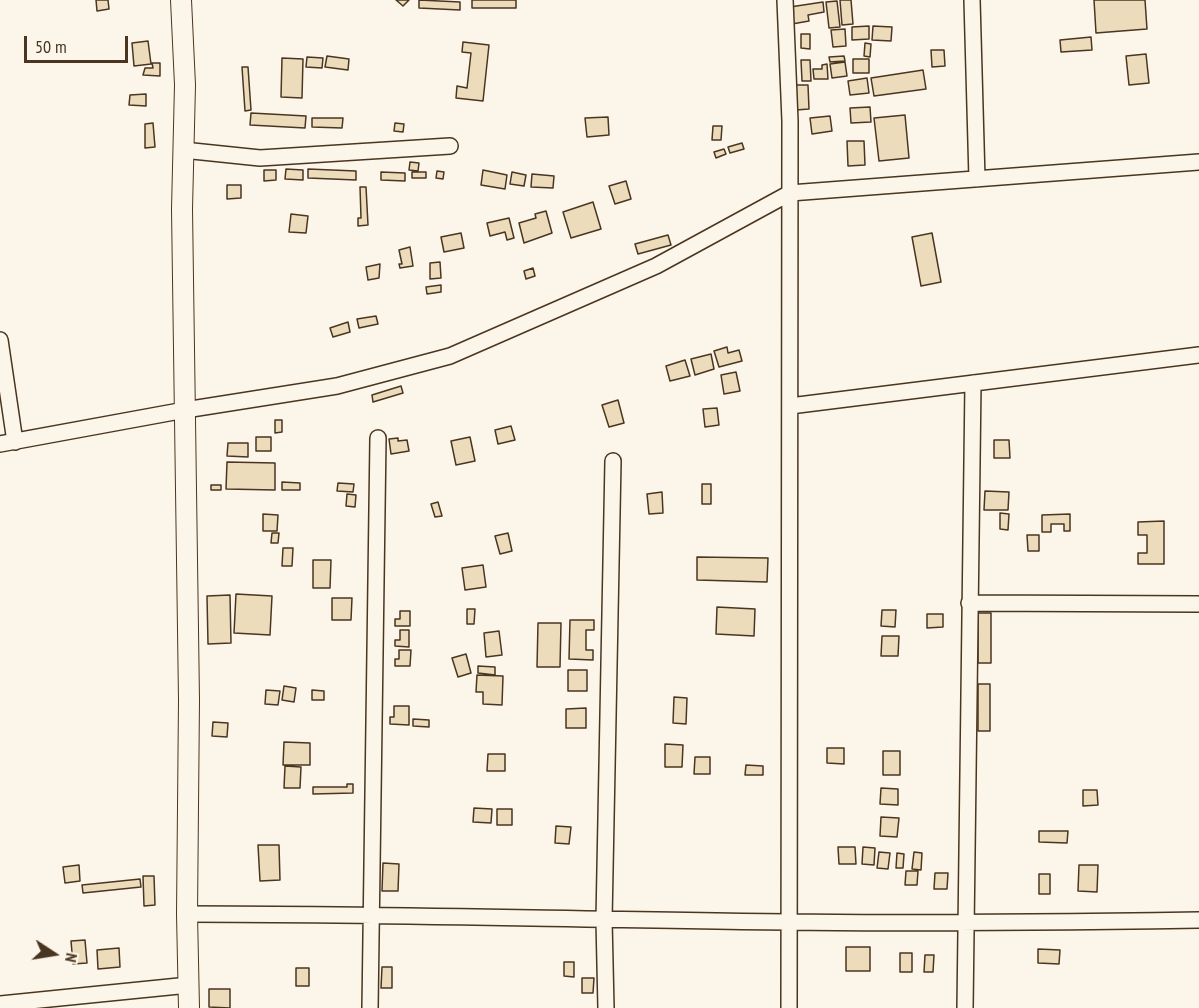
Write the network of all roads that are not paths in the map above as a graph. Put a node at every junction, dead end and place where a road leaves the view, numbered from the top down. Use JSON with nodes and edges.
{"nodes":[{"id":1,"x":181,"y":0,"type":"edge"},
{"id":2,"x":786,"y":0,"type":"edge"},
{"id":3,"x":972,"y":0,"type":"edge"},
{"id":4,"x":450,"y":146,"type":"dead end"},
{"id":5,"x":183,"y":150,"type":"junction"},
{"id":6,"x":1199,"y":162,"type":"edge"},
{"id":7,"x":977,"y":179,"type":"junction"},
{"id":8,"x":790,"y":193,"type":"junction"},
{"id":9,"x":0,"y":339,"type":"edge"},
{"id":10,"x":1199,"y":355,"type":"edge"},
{"id":11,"x":973,"y":383,"type":"junction"},
{"id":12,"x":790,"y":406,"type":"junction"},
{"id":13,"x":185,"y":410,"type":"junction"},
{"id":14,"x":378,"y":438,"type":"dead end"},
{"id":15,"x":8,"y":443,"type":"edge"},
{"id":16,"x":613,"y":461,"type":"dead end"},
{"id":17,"x":969,"y":603,"type":"junction"},
{"id":18,"x":1199,"y":604,"type":"edge"},
{"id":19,"x":187,"y":914,"type":"junction"},
{"id":20,"x":370,"y":914,"type":"junction"},
{"id":21,"x":604,"y":920,"type":"junction"},
{"id":22,"x":1199,"y":920,"type":"edge"},
{"id":23,"x":789,"y":922,"type":"junction"},
{"id":24,"x":965,"y":923,"type":"junction"},
{"id":25,"x":189,"y":985,"type":"junction"},
{"id":26,"x":0,"y":1004,"type":"edge"},
{"id":27,"x":189,"y":1008,"type":"edge"},
{"id":28,"x":370,"y":1008,"type":"edge"},
{"id":29,"x":606,"y":1008,"type":"edge"},
{"id":30,"x":789,"y":1008,"type":"edge"},
{"id":31,"x":964,"y":1008,"type":"edge"}],
"edges":[{"from":1,"to":5,"type":"main road"},
{"from":2,"to":8,"type":"street"},
{"from":3,"to":7,"type":"street"},
{"from":4,"to":5,"type":"street"},
{"from":5,"to":13,"type":"main road"},
{"from":6,"to":7,"type":"street"},
{"from":7,"to":8,"type":"street"},
{"from":8,"to":12,"type":"street"},
{"from":8,"to":13,"type":"street"},
{"from":9,"to":15,"type":"street"},
{"from":10,"to":11,"type":"street"},
{"from":11,"to":12,"type":"street"},
{"from":11,"to":17,"type":"street"},
{"from":12,"to":23,"type":"street"},
{"from":13,"to":15,"type":"street"},
{"from":13,"to":19,"type":"main road"},
{"from":14,"to":20,"type":"street"},
{"from":16,"to":21,"type":"street"},
{"from":17,"to":18,"type":"street"},
{"from":17,"to":24,"type":"street"},
{"from":19,"to":20,"type":"street"},
{"from":19,"to":25,"type":"main road"},
{"from":20,"to":21,"type":"street"},
{"from":20,"to":28,"type":"street"},
{"from":21,"to":23,"type":"street"},
{"from":21,"to":29,"type":"street"},
{"from":22,"to":24,"type":"street"},
{"from":23,"to":24,"type":"street"},
{"from":23,"to":30,"type":"street"},
{"from":24,"to":31,"type":"street"},
{"from":25,"to":26,"type":"street"},
{"from":25,"to":27,"type":"main road"}]}
